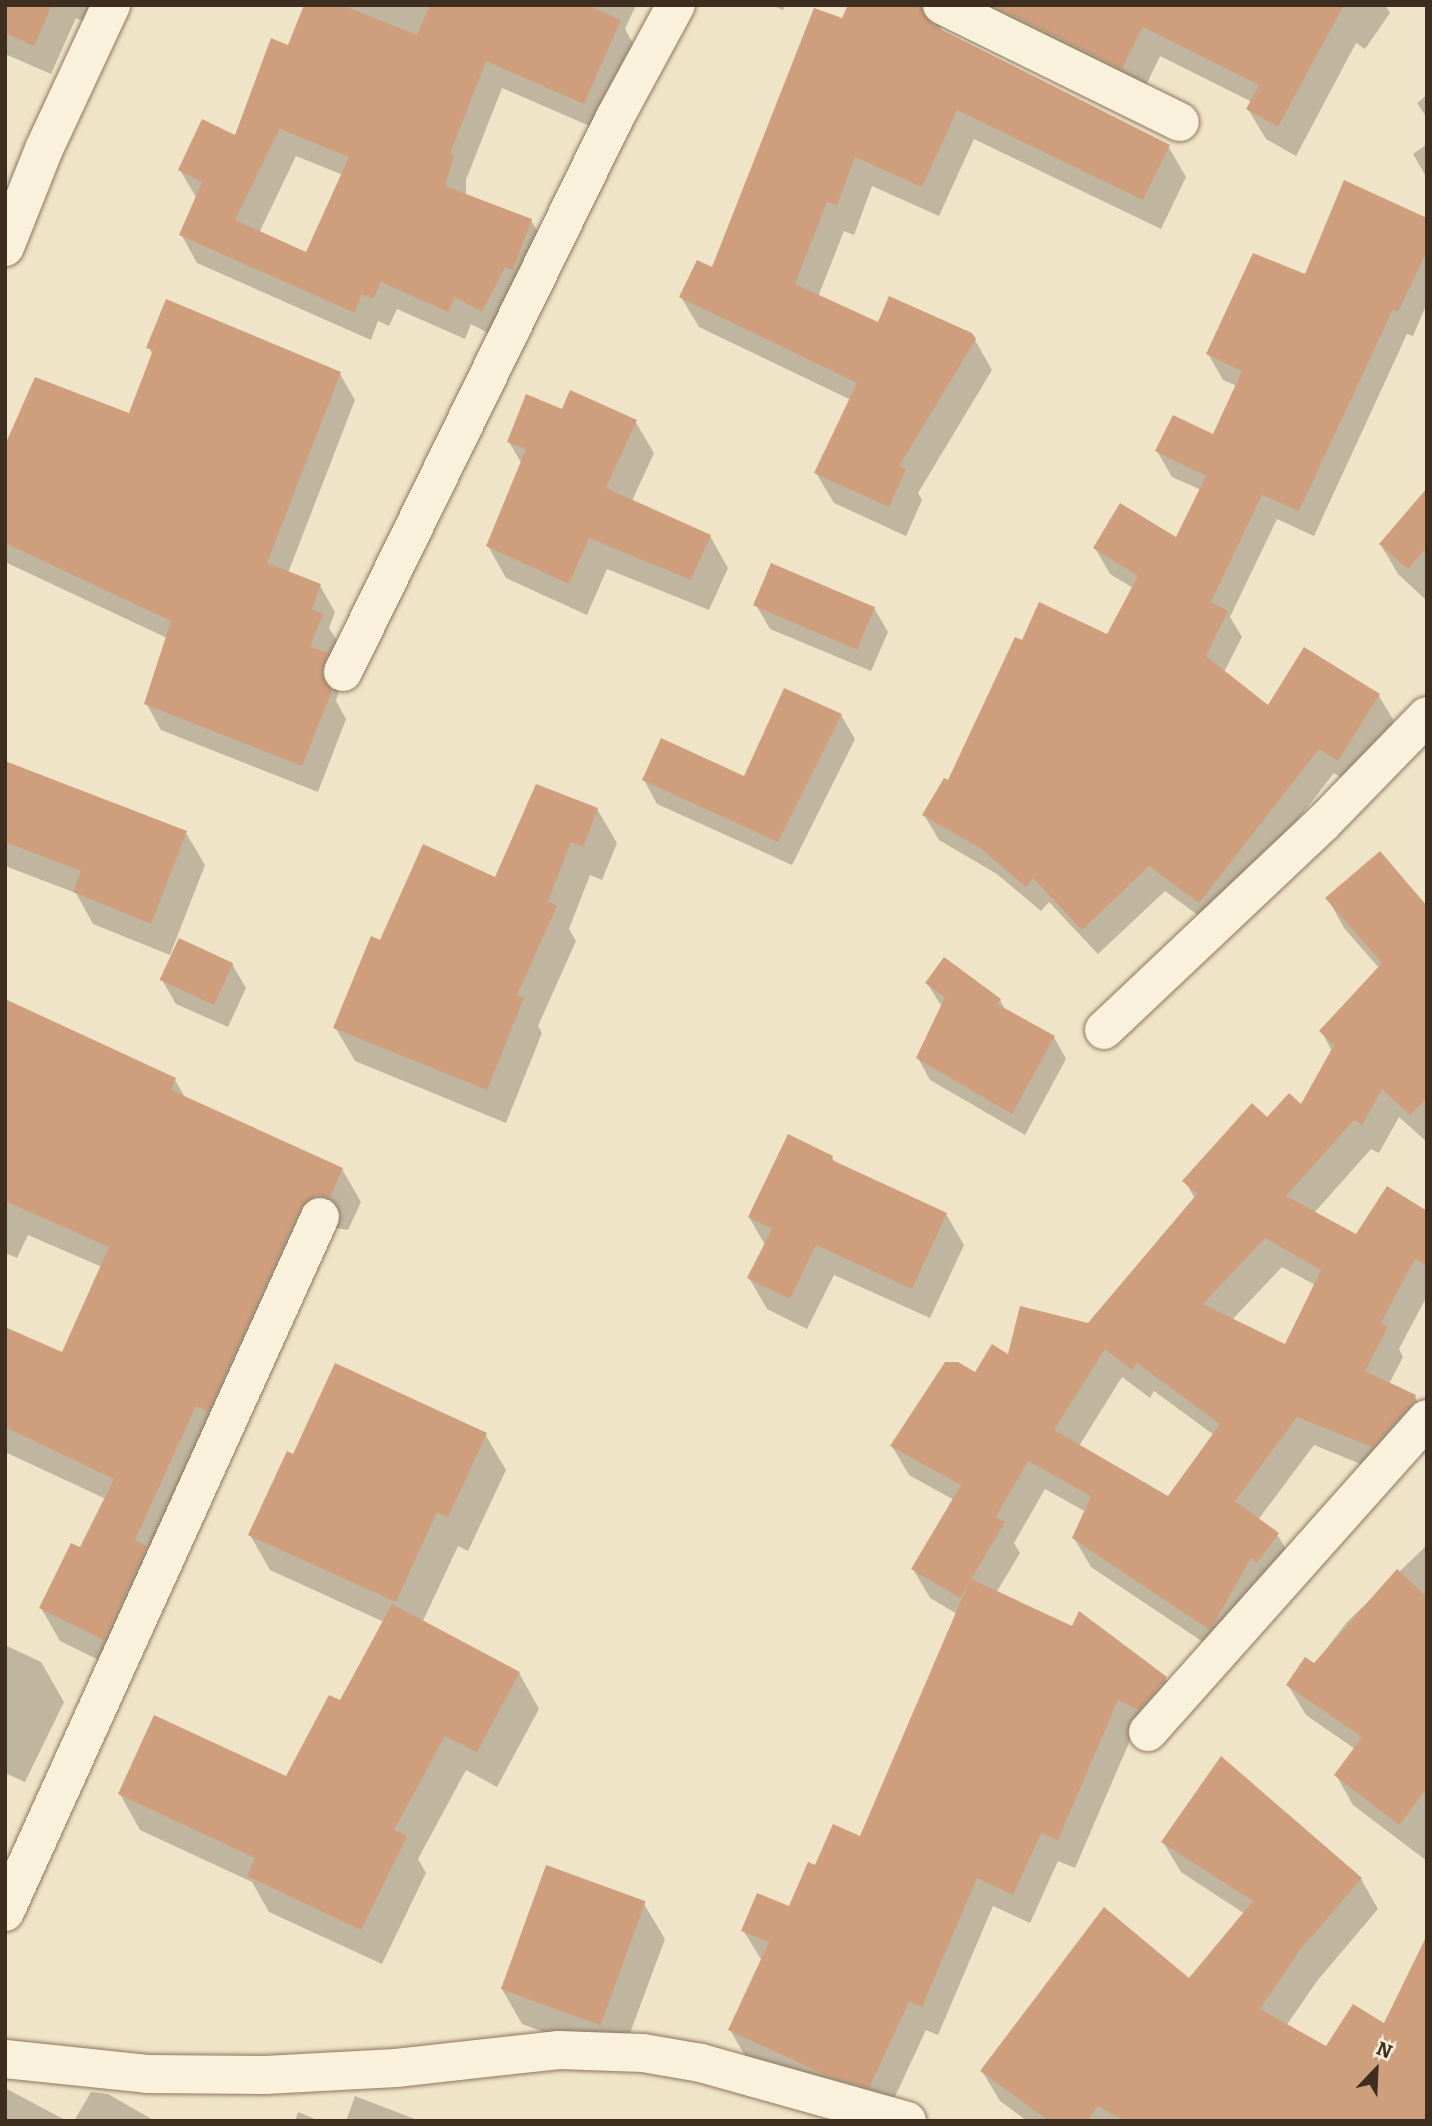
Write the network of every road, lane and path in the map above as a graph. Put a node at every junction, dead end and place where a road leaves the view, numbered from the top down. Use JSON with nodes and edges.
{"nodes":[{"id":1,"x":111,"y":5,"type":"edge"},
{"id":2,"x":676,"y":5,"type":"edge"},
{"id":3,"x":942,"y":5,"type":"edge"},
{"id":4,"x":1180,"y":122,"type":"dead end"},
{"id":5,"x":5,"y":247,"type":"edge"},
{"id":6,"x":342,"y":672,"type":"dead end"},
{"id":7,"x":1427,"y":716,"type":"edge"},
{"id":8,"x":1104,"y":1030,"type":"dead end"},
{"id":9,"x":320,"y":1217,"type":"dead end"},
{"id":10,"x":1427,"y":1419,"type":"edge"},
{"id":11,"x":1149,"y":1732,"type":"dead end"},
{"id":12,"x":5,"y":1912,"type":"edge"},
{"id":13,"x":5,"y":2059,"type":"edge"},
{"id":14,"x":907,"y":2121,"type":"edge"}],
"edges":[{"from":1,"to":5,"type":"street"},
{"from":2,"to":6,"type":"street"},
{"from":3,"to":4,"type":"street"},
{"from":7,"to":8,"type":"street"},
{"from":9,"to":12,"type":"street"},
{"from":10,"to":11,"type":"street"},
{"from":13,"to":14,"type":"street"}]}
